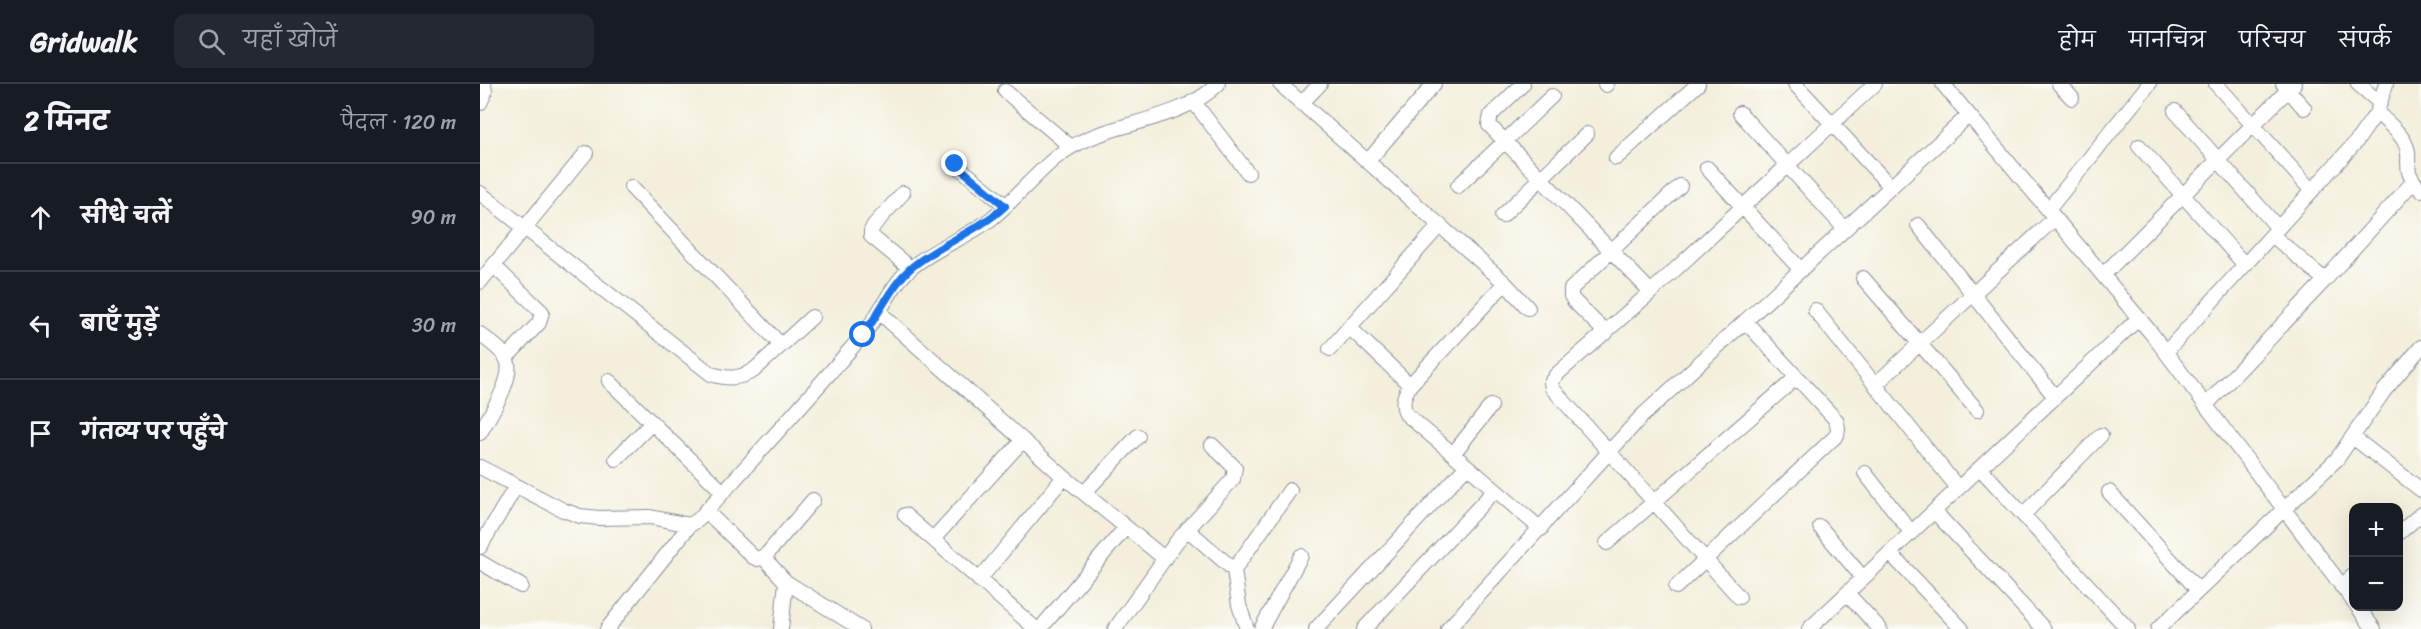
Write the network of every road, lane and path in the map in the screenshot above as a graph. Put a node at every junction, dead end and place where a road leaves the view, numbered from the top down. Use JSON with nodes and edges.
{"nodes":[{"id":1,"x":484,"y":84,"type":"edge"},
{"id":2,"x":1218,"y":84,"type":"edge"},
{"id":3,"x":1280,"y":84,"type":"edge"},
{"id":4,"x":1320,"y":84,"type":"edge"},
{"id":5,"x":1434,"y":84,"type":"edge"},
{"id":6,"x":1523,"y":84,"type":"edge"},
{"id":7,"x":1698,"y":84,"type":"edge"},
{"id":8,"x":1795,"y":84,"type":"edge"},
{"id":9,"x":1875,"y":84,"type":"edge"},
{"id":10,"x":1944,"y":84,"type":"edge"},
{"id":11,"x":2059,"y":84,"type":"edge"},
{"id":12,"x":2149,"y":84,"type":"edge"},
{"id":13,"x":2216,"y":84,"type":"edge"},
{"id":14,"x":2358,"y":84,"type":"edge"},
{"id":15,"x":2386,"y":84,"type":"edge"},
{"id":16,"x":2288,"y":86,"type":"edge"},
{"id":17,"x":1005,"y":91,"type":"dead end"},
{"id":18,"x":1552,"y":96,"type":"dead end"},
{"id":19,"x":2072,"y":98,"type":"dead end"},
{"id":20,"x":1193,"y":102,"type":"junction"},
{"id":21,"x":1303,"y":102,"type":"junction"},
{"id":22,"x":480,"y":103,"type":"edge"},
{"id":23,"x":2378,"y":107,"type":"junction"},
{"id":24,"x":2304,"y":108,"type":"dead end"},
{"id":25,"x":2175,"y":111,"type":"dead end"},
{"id":26,"x":1740,"y":113,"type":"dead end"},
{"id":27,"x":1969,"y":115,"type":"junction"},
{"id":28,"x":1832,"y":124,"type":"junction"},
{"id":29,"x":2253,"y":125,"type":"junction"},
{"id":30,"x":1587,"y":134,"type":"dead end"},
{"id":31,"x":1505,"y":141,"type":"junction"},
{"id":32,"x":2139,"y":146,"type":"dead end"},
{"id":33,"x":1071,"y":147,"type":"junction"},
{"id":34,"x":586,"y":153,"type":"dead end"},
{"id":35,"x":1616,"y":158,"type":"dead end"},
{"id":36,"x":2218,"y":160,"type":"junction"},
{"id":37,"x":1368,"y":161,"type":"junction"},
{"id":38,"x":955,"y":164,"type":"dead end"},
{"id":39,"x":1788,"y":165,"type":"junction"},
{"id":40,"x":1707,"y":168,"type":"dead end"},
{"id":41,"x":1248,"y":173,"type":"dead end"},
{"id":42,"x":1541,"y":179,"type":"junction"},
{"id":43,"x":1458,"y":186,"type":"dead end"},
{"id":44,"x":1680,"y":186,"type":"dead end"},
{"id":45,"x":2417,"y":186,"type":"edge"},
{"id":46,"x":631,"y":187,"type":"dead end"},
{"id":47,"x":1891,"y":187,"type":"junction"},
{"id":48,"x":2312,"y":191,"type":"junction"},
{"id":49,"x":480,"y":193,"type":"edge"},
{"id":50,"x":903,"y":194,"type":"dead end"},
{"id":51,"x":2183,"y":195,"type":"junction"},
{"id":52,"x":1005,"y":206,"type":"junction"},
{"id":53,"x":1743,"y":207,"type":"junction"},
{"id":54,"x":2052,"y":214,"type":"junction"},
{"id":55,"x":1502,"y":216,"type":"dead end"},
{"id":56,"x":1440,"y":225,"type":"junction"},
{"id":57,"x":1918,"y":225,"type":"dead end"},
{"id":58,"x":525,"y":228,"type":"junction"},
{"id":59,"x":1845,"y":229,"type":"junction"},
{"id":60,"x":2275,"y":231,"type":"junction"},
{"id":61,"x":1610,"y":251,"type":"junction"},
{"id":62,"x":2245,"y":265,"type":"junction"},
{"id":63,"x":494,"y":266,"type":"junction"},
{"id":64,"x":910,"y":268,"type":"junction"},
{"id":65,"x":1801,"y":270,"type":"junction"},
{"id":66,"x":2103,"y":275,"type":"junction"},
{"id":67,"x":1863,"y":278,"type":"dead end"},
{"id":68,"x":2325,"y":280,"type":"junction"},
{"id":69,"x":480,"y":282,"type":"edge"},
{"id":70,"x":1505,"y":283,"type":"junction"},
{"id":71,"x":1651,"y":291,"type":"junction"},
{"id":72,"x":1973,"y":294,"type":"junction"},
{"id":73,"x":1528,"y":308,"type":"dead end"},
{"id":74,"x":1815,"y":310,"type":"dead end"},
{"id":75,"x":879,"y":312,"type":"junction"},
{"id":76,"x":812,"y":317,"type":"dead end"},
{"id":77,"x":2139,"y":318,"type":"junction"},
{"id":78,"x":1745,"y":321,"type":"junction"},
{"id":79,"x":1349,"y":327,"type":"junction"},
{"id":80,"x":1605,"y":333,"type":"junction"},
{"id":81,"x":480,"y":334,"type":"edge"},
{"id":82,"x":1919,"y":343,"type":"junction"},
{"id":83,"x":781,"y":345,"type":"junction"},
{"id":84,"x":2421,"y":347,"type":"edge"},
{"id":85,"x":1330,"y":349,"type":"dead end"},
{"id":86,"x":2166,"y":352,"type":"junction"},
{"id":87,"x":506,"y":358,"type":"junction"},
{"id":88,"x":1797,"y":377,"type":"junction"},
{"id":89,"x":609,"y":381,"type":"dead end"},
{"id":90,"x":1410,"y":385,"type":"junction"},
{"id":91,"x":1875,"y":385,"type":"junction"},
{"id":92,"x":2055,"y":397,"type":"junction"},
{"id":93,"x":2206,"y":405,"type":"junction"},
{"id":94,"x":1491,"y":406,"type":"dead end"},
{"id":95,"x":1977,"y":410,"type":"dead end"},
{"id":96,"x":652,"y":423,"type":"junction"},
{"id":97,"x":480,"y":433,"type":"edge"},
{"id":98,"x":2100,"y":435,"type":"dead end"},
{"id":99,"x":1138,"y":436,"type":"dead end"},
{"id":100,"x":2354,"y":438,"type":"junction"},
{"id":101,"x":1023,"y":440,"type":"junction"},
{"id":102,"x":1212,"y":445,"type":"dead end"},
{"id":103,"x":1610,"y":452,"type":"junction"},
{"id":104,"x":1453,"y":454,"type":"junction"},
{"id":105,"x":616,"y":459,"type":"dead end"},
{"id":106,"x":1467,"y":466,"type":"junction"},
{"id":107,"x":480,"y":468,"type":"edge"},
{"id":108,"x":1980,"y":468,"type":"junction"},
{"id":109,"x":1865,"y":473,"type":"dead end"},
{"id":110,"x":1064,"y":477,"type":"junction"},
{"id":111,"x":516,"y":486,"type":"junction"},
{"id":112,"x":1958,"y":488,"type":"junction"},
{"id":113,"x":1290,"y":490,"type":"dead end"},
{"id":114,"x":1495,"y":490,"type":"junction"},
{"id":115,"x":2421,"y":490,"type":"edge"},
{"id":116,"x":723,"y":492,"type":"junction"},
{"id":117,"x":2109,"y":492,"type":"dead end"},
{"id":118,"x":1084,"y":493,"type":"junction"},
{"id":119,"x":813,"y":500,"type":"dead end"},
{"id":120,"x":1654,"y":502,"type":"junction"},
{"id":121,"x":2284,"y":509,"type":"junction"},
{"id":122,"x":706,"y":511,"type":"junction"},
{"id":123,"x":1934,"y":511,"type":"junction"},
{"id":124,"x":2421,"y":514,"type":"edge"},
{"id":125,"x":905,"y":515,"type":"dead end"},
{"id":126,"x":2023,"y":515,"type":"junction"},
{"id":127,"x":690,"y":525,"type":"junction"},
{"id":128,"x":1126,"y":527,"type":"junction"},
{"id":129,"x":1820,"y":527,"type":"dead end"},
{"id":130,"x":1187,"y":529,"type":"junction"},
{"id":131,"x":1540,"y":529,"type":"junction"},
{"id":132,"x":2403,"y":530,"type":"edge"},
{"id":133,"x":1911,"y":532,"type":"junction"},
{"id":134,"x":933,"y":539,"type":"junction"},
{"id":135,"x":1607,"y":543,"type":"dead end"},
{"id":136,"x":480,"y":547,"type":"edge"},
{"id":137,"x":1890,"y":553,"type":"junction"},
{"id":138,"x":1301,"y":556,"type":"dead end"},
{"id":139,"x":763,"y":557,"type":"junction"},
{"id":140,"x":1164,"y":558,"type":"junction"},
{"id":141,"x":1704,"y":561,"type":"junction"},
{"id":142,"x":480,"y":562,"type":"edge"},
{"id":143,"x":1234,"y":570,"type":"junction"},
{"id":144,"x":1863,"y":578,"type":"junction"},
{"id":145,"x":2349,"y":579,"type":"edge"},
{"id":146,"x":979,"y":580,"type":"junction"},
{"id":147,"x":786,"y":582,"type":"junction"},
{"id":148,"x":522,"y":586,"type":"dead end"},
{"id":149,"x":2341,"y":586,"type":"junction"},
{"id":150,"x":1676,"y":587,"type":"dead end"},
{"id":151,"x":2198,"y":590,"type":"junction"},
{"id":152,"x":1847,"y":593,"type":"junction"},
{"id":153,"x":2349,"y":596,"type":"edge"},
{"id":154,"x":1739,"y":597,"type":"dead end"},
{"id":155,"x":2361,"y":611,"type":"edge"},
{"id":156,"x":607,"y":629,"type":"edge"},
{"id":157,"x":781,"y":629,"type":"edge"},
{"id":158,"x":861,"y":629,"type":"edge"},
{"id":159,"x":1038,"y":629,"type":"edge"},
{"id":160,"x":1115,"y":629,"type":"edge"},
{"id":161,"x":1247,"y":629,"type":"edge"},
{"id":162,"x":1261,"y":629,"type":"edge"},
{"id":163,"x":1316,"y":629,"type":"edge"},
{"id":164,"x":1364,"y":629,"type":"edge"},
{"id":165,"x":1448,"y":629,"type":"edge"},
{"id":166,"x":1809,"y":629,"type":"edge"},
{"id":167,"x":1880,"y":629,"type":"edge"},
{"id":168,"x":1962,"y":629,"type":"edge"},
{"id":169,"x":2044,"y":629,"type":"edge"},
{"id":170,"x":2128,"y":629,"type":"edge"},
{"id":171,"x":2158,"y":629,"type":"edge"},
{"id":172,"x":2374,"y":629,"type":"edge"}],
"edges":[{"from":1,"to":22,"type":"street"},
{"from":2,"to":20,"type":"street"},
{"from":3,"to":21,"type":"street"},
{"from":4,"to":21,"type":"street"},
{"from":5,"to":37,"type":"street"},
{"from":6,"to":31,"type":"street"},
{"from":7,"to":35,"type":"street"},
{"from":8,"to":28,"type":"street"},
{"from":9,"to":28,"type":"street"},
{"from":10,"to":27,"type":"street"},
{"from":11,"to":19,"type":"street"},
{"from":12,"to":54,"type":"street"},
{"from":13,"to":29,"type":"street"},
{"from":14,"to":23,"type":"street"},
{"from":15,"to":23,"type":"street"},
{"from":16,"to":24,"type":"street"},
{"from":16,"to":29,"type":"street"},
{"from":17,"to":33,"type":"street"},
{"from":18,"to":31,"type":"street"},
{"from":20,"to":33,"type":"street"},
{"from":20,"to":41,"type":"street"},
{"from":21,"to":37,"type":"street"},
{"from":23,"to":45,"type":"street"},
{"from":23,"to":48,"type":"street"},
{"from":25,"to":36,"type":"street"},
{"from":26,"to":39,"type":"street"},
{"from":27,"to":47,"type":"street"},
{"from":27,"to":54,"type":"street"},
{"from":28,"to":39,"type":"street"},
{"from":28,"to":47,"type":"street"},
{"from":29,"to":36,"type":"street"},
{"from":29,"to":48,"type":"street"},
{"from":30,"to":42,"type":"street"},
{"from":31,"to":42,"type":"street"},
{"from":31,"to":43,"type":"street"},
{"from":32,"to":51,"type":"street"},
{"from":33,"to":52,"type":"street"},
{"from":34,"to":58,"type":"street"},
{"from":36,"to":51,"type":"street"},
{"from":36,"to":60,"type":"street"},
{"from":37,"to":56,"type":"street"},
{"from":38,"to":52,"type":"street"},
{"from":39,"to":53,"type":"street"},
{"from":39,"to":59,"type":"street"},
{"from":40,"to":53,"type":"street"},
{"from":42,"to":55,"type":"street"},
{"from":42,"to":61,"type":"street"},
{"from":44,"to":61,"type":"street"},
{"from":45,"to":68,"type":"street"},
{"from":46,"to":83,"type":"street"},
{"from":47,"to":59,"type":"street"},
{"from":48,"to":60,"type":"street"},
{"from":49,"to":58,"type":"street"},
{"from":50,"to":64,"type":"street"},
{"from":51,"to":62,"type":"street"},
{"from":51,"to":66,"type":"street"},
{"from":52,"to":64,"type":"street"},
{"from":53,"to":65,"type":"street"},
{"from":53,"to":71,"type":"street"},
{"from":54,"to":66,"type":"street"},
{"from":54,"to":72,"type":"street"},
{"from":56,"to":70,"type":"street"},
{"from":56,"to":79,"type":"street"},
{"from":57,"to":72,"type":"street"},
{"from":58,"to":63,"type":"street"},
{"from":58,"to":83,"type":"street"},
{"from":59,"to":65,"type":"street"},
{"from":60,"to":62,"type":"street"},
{"from":60,"to":68,"type":"street"},
{"from":61,"to":71,"type":"street"},
{"from":61,"to":80,"type":"street"},
{"from":62,"to":86,"type":"street"},
{"from":63,"to":69,"type":"street"},
{"from":63,"to":87,"type":"street"},
{"from":64,"to":75,"type":"street"},
{"from":65,"to":78,"type":"street"},
{"from":66,"to":77,"type":"street"},
{"from":67,"to":82,"type":"street"},
{"from":68,"to":93,"type":"street"},
{"from":70,"to":73,"type":"street"},
{"from":70,"to":90,"type":"street"},
{"from":71,"to":80,"type":"street"},
{"from":72,"to":82,"type":"street"},
{"from":72,"to":92,"type":"street"},
{"from":74,"to":91,"type":"street"},
{"from":75,"to":101,"type":"street"},
{"from":75,"to":116,"type":"street"},
{"from":76,"to":83,"type":"street"},
{"from":77,"to":86,"type":"street"},
{"from":77,"to":92,"type":"street"},
{"from":78,"to":88,"type":"street"},
{"from":78,"to":103,"type":"street"},
{"from":79,"to":85,"type":"street"},
{"from":79,"to":90,"type":"street"},
{"from":80,"to":103,"type":"street"},
{"from":81,"to":87,"type":"street"},
{"from":82,"to":91,"type":"street"},
{"from":82,"to":95,"type":"street"},
{"from":84,"to":100,"type":"street"},
{"from":86,"to":93,"type":"street"},
{"from":87,"to":97,"type":"street"},
{"from":88,"to":120,"type":"street"},
{"from":88,"to":141,"type":"street"},
{"from":89,"to":96,"type":"street"},
{"from":90,"to":104,"type":"street"},
{"from":91,"to":112,"type":"street"},
{"from":92,"to":108,"type":"street"},
{"from":93,"to":121,"type":"street"},
{"from":94,"to":104,"type":"street"},
{"from":96,"to":105,"type":"street"},
{"from":96,"to":116,"type":"street"},
{"from":98,"to":126,"type":"street"},
{"from":99,"to":118,"type":"street"},
{"from":100,"to":115,"type":"street"},
{"from":100,"to":121,"type":"street"},
{"from":101,"to":110,"type":"street"},
{"from":101,"to":134,"type":"street"},
{"from":102,"to":130,"type":"street"},
{"from":103,"to":120,"type":"street"},
{"from":103,"to":131,"type":"street"},
{"from":104,"to":106,"type":"street"},
{"from":106,"to":114,"type":"street"},
{"from":106,"to":163,"type":"street"},
{"from":107,"to":111,"type":"street"},
{"from":108,"to":112,"type":"street"},
{"from":108,"to":126,"type":"street"},
{"from":109,"to":133,"type":"street"},
{"from":110,"to":118,"type":"street"},
{"from":110,"to":146,"type":"street"},
{"from":111,"to":127,"type":"street"},
{"from":111,"to":136,"type":"street"},
{"from":112,"to":123,"type":"street"},
{"from":113,"to":143,"type":"street"},
{"from":114,"to":131,"type":"street"},
{"from":114,"to":164,"type":"street"},
{"from":116,"to":122,"type":"street"},
{"from":117,"to":151,"type":"street"},
{"from":118,"to":128,"type":"street"},
{"from":119,"to":139,"type":"street"},
{"from":120,"to":135,"type":"street"},
{"from":120,"to":141,"type":"street"},
{"from":121,"to":149,"type":"street"},
{"from":121,"to":151,"type":"street"},
{"from":122,"to":127,"type":"street"},
{"from":122,"to":139,"type":"street"},
{"from":123,"to":133,"type":"street"},
{"from":123,"to":169,"type":"street"},
{"from":124,"to":132,"type":"street"},
{"from":125,"to":134,"type":"street"},
{"from":126,"to":170,"type":"street"},
{"from":127,"to":156,"type":"street"},
{"from":128,"to":140,"type":"street"},
{"from":128,"to":159,"type":"street"},
{"from":129,"to":144,"type":"street"},
{"from":130,"to":140,"type":"street"},
{"from":130,"to":143,"type":"street"},
{"from":131,"to":165,"type":"street"},
{"from":133,"to":137,"type":"street"},
{"from":134,"to":146,"type":"street"},
{"from":137,"to":144,"type":"street"},
{"from":137,"to":168,"type":"street"},
{"from":138,"to":162,"type":"street"},
{"from":139,"to":147,"type":"street"},
{"from":140,"to":160,"type":"street"},
{"from":141,"to":150,"type":"street"},
{"from":141,"to":154,"type":"street"},
{"from":142,"to":148,"type":"street"},
{"from":143,"to":161,"type":"street"},
{"from":144,"to":152,"type":"street"},
{"from":145,"to":149,"type":"street"},
{"from":146,"to":159,"type":"street"},
{"from":147,"to":157,"type":"street"},
{"from":147,"to":158,"type":"street"},
{"from":149,"to":153,"type":"street"},
{"from":151,"to":171,"type":"street"},
{"from":152,"to":166,"type":"street"},
{"from":152,"to":167,"type":"street"},
{"from":155,"to":172,"type":"street"}]}
